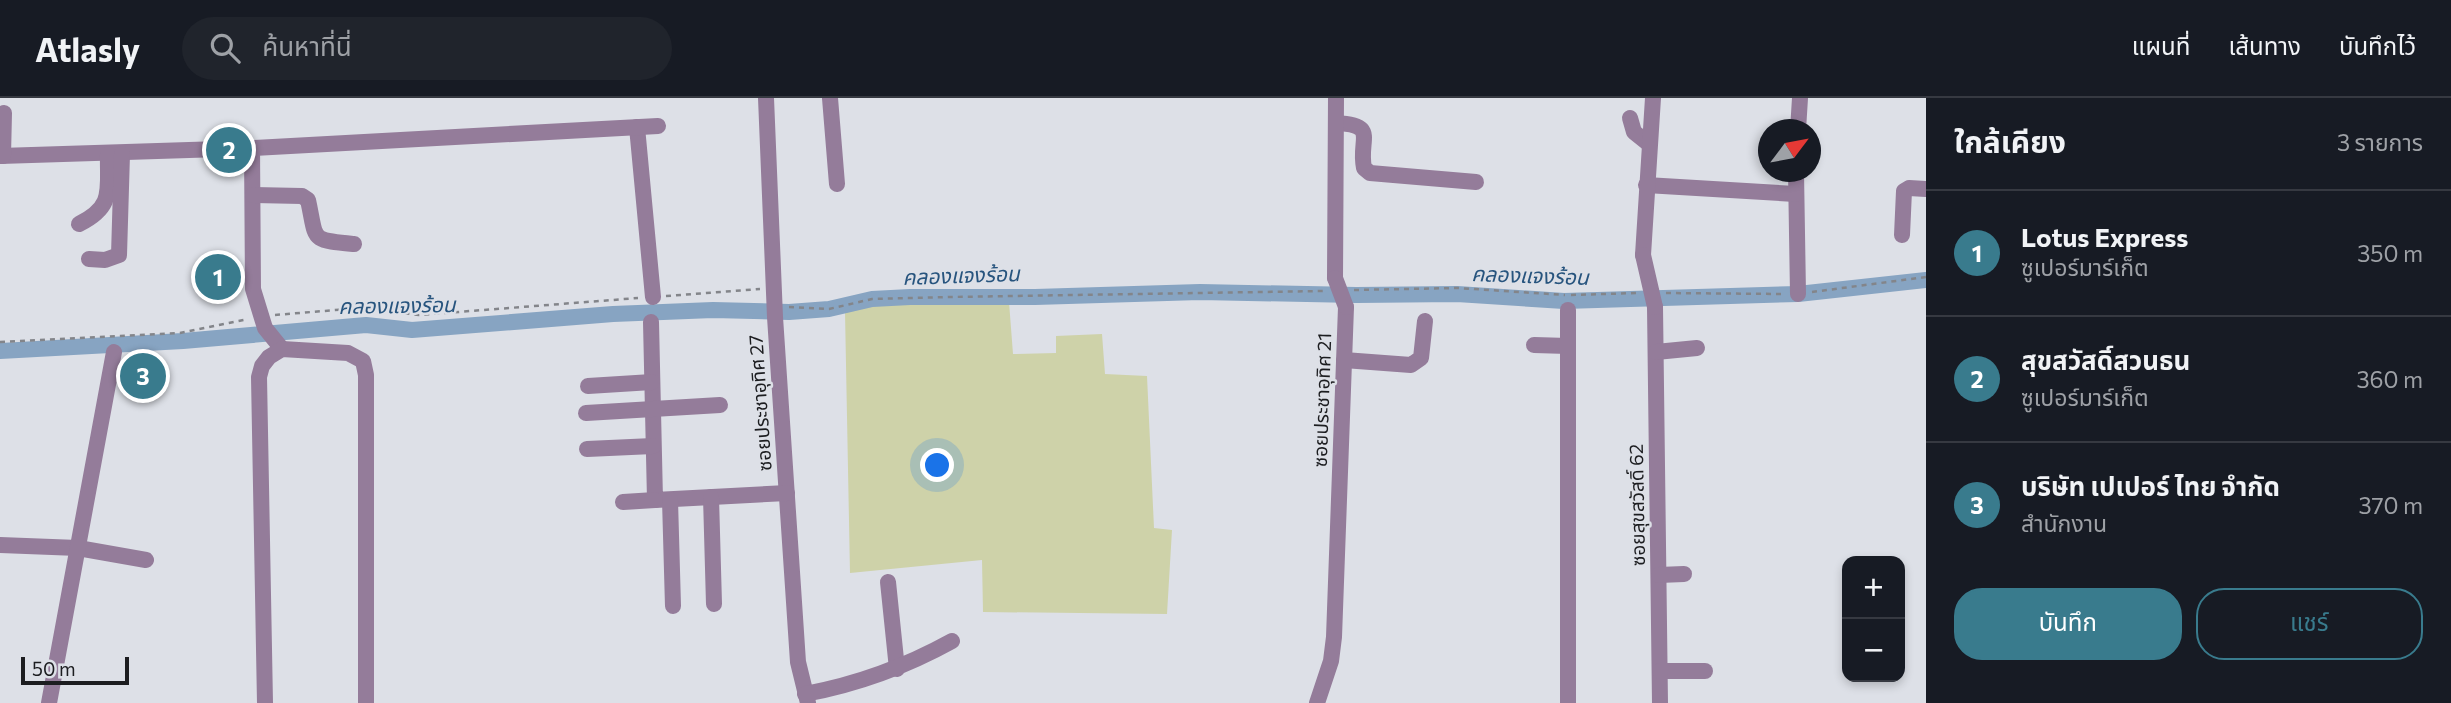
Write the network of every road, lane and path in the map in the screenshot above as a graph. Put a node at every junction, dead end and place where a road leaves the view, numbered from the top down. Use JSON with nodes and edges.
{"nodes":[{"id":1,"x":766,"y":98,"type":"edge"},
{"id":2,"x":830,"y":98,"type":"edge"},
{"id":3,"x":1336,"y":98,"type":"edge"},
{"id":4,"x":1653,"y":98,"type":"edge"},
{"id":5,"x":1800,"y":98,"type":"edge"},
{"id":6,"x":4,"y":113,"type":"dead end"},
{"id":7,"x":1630,"y":118,"type":"dead end"},
{"id":8,"x":1799,"y":119,"type":"edge"},
{"id":9,"x":1336,"y":123,"type":"junction"},
{"id":10,"x":658,"y":126,"type":"dead end"},
{"id":11,"x":637,"y":127,"type":"junction"},
{"id":12,"x":1649,"y":144,"type":"junction"},
{"id":13,"x":252,"y":149,"type":"junction"},
{"id":14,"x":115,"y":154,"type":"junction"},
{"id":15,"x":2,"y":156,"type":"edge"},
{"id":16,"x":1476,"y":181,"type":"dead end"},
{"id":17,"x":1796,"y":182,"type":"edge"},
{"id":18,"x":837,"y":184,"type":"dead end"},
{"id":19,"x":1646,"y":185,"type":"junction"},
{"id":20,"x":1926,"y":188,"type":"edge"},
{"id":21,"x":1795,"y":194,"type":"junction"},
{"id":22,"x":253,"y":195,"type":"junction"},
{"id":23,"x":79,"y":224,"type":"dead end"},
{"id":24,"x":1902,"y":235,"type":"dead end"},
{"id":25,"x":354,"y":244,"type":"dead end"},
{"id":26,"x":89,"y":259,"type":"dead end"},
{"id":27,"x":1926,"y":276,"type":"edge"},
{"id":28,"x":1330,"y":284,"type":"junction"},
{"id":29,"x":774,"y":288,"type":"junction"},
{"id":30,"x":1354,"y":290,"type":"dead end"},
{"id":31,"x":1798,"y":294,"type":"junction"},
{"id":32,"x":653,"y":297,"type":"junction"},
{"id":33,"x":1655,"y":297,"type":"junction"},
{"id":34,"x":1568,"y":310,"type":"dead end"},
{"id":35,"x":775,"y":312,"type":"junction"},
{"id":36,"x":260,"y":317,"type":"junction"},
{"id":37,"x":651,"y":321,"type":"dead end"},
{"id":38,"x":1425,"y":321,"type":"dead end"},
{"id":39,"x":0,"y":342,"type":"edge"},
{"id":40,"x":1534,"y":345,"type":"dead end"},
{"id":41,"x":279,"y":346,"type":"junction"},
{"id":42,"x":1568,"y":346,"type":"junction"},
{"id":43,"x":1697,"y":348,"type":"dead end"},
{"id":44,"x":114,"y":352,"type":"dead end"},
{"id":45,"x":1656,"y":352,"type":"junction"},
{"id":46,"x":1344,"y":360,"type":"junction"},
{"id":47,"x":652,"y":382,"type":"junction"},
{"id":48,"x":588,"y":386,"type":"dead end"},
{"id":49,"x":720,"y":405,"type":"dead end"},
{"id":50,"x":653,"y":408,"type":"junction"},
{"id":51,"x":586,"y":413,"type":"dead end"},
{"id":52,"x":653,"y":446,"type":"junction"},
{"id":53,"x":587,"y":449,"type":"dead end"},
{"id":54,"x":787,"y":493,"type":"junction"},
{"id":55,"x":711,"y":497,"type":"junction"},
{"id":56,"x":663,"y":500,"type":"junction"},
{"id":57,"x":622,"y":502,"type":"dead end"},
{"id":58,"x":0,"y":545,"type":"edge"},
{"id":59,"x":78,"y":548,"type":"junction"},
{"id":60,"x":146,"y":560,"type":"dead end"},
{"id":61,"x":1684,"y":574,"type":"dead end"},
{"id":62,"x":1659,"y":575,"type":"junction"},
{"id":63,"x":888,"y":582,"type":"dead end"},
{"id":64,"x":715,"y":604,"type":"dead end"},
{"id":65,"x":673,"y":606,"type":"dead end"},
{"id":66,"x":952,"y":640,"type":"dead end"},
{"id":67,"x":897,"y":669,"type":"junction"},
{"id":68,"x":1660,"y":671,"type":"junction"},
{"id":69,"x":1706,"y":671,"type":"dead end"},
{"id":70,"x":807,"y":699,"type":"edge"},
{"id":71,"x":49,"y":703,"type":"edge"},
{"id":72,"x":265,"y":703,"type":"edge"},
{"id":73,"x":366,"y":703,"type":"edge"},
{"id":74,"x":1317,"y":703,"type":"edge"},
{"id":75,"x":1568,"y":703,"type":"edge"},
{"id":76,"x":1660,"y":703,"type":"edge"}],
"edges":[{"from":1,"to":29,"type":"street","name":"ซอยประชาอุทิศ 27"},
{"from":2,"to":18,"type":"street"},
{"from":3,"to":9,"type":"street","name":"ซอยประชาอุทิศ 21"},
{"from":4,"to":12,"type":"street","name":"ซอยสุขสวัสดิ์ 62"},
{"from":5,"to":8,"type":"street"},
{"from":6,"to":15,"type":"street"},
{"from":7,"to":12,"type":"street"},
{"from":9,"to":16,"type":"street"},
{"from":9,"to":28,"type":"street","name":"ซอยประชาอุทิศ 21"},
{"from":10,"to":11,"type":"street"},
{"from":11,"to":13,"type":"street"},
{"from":11,"to":32,"type":"street"},
{"from":12,"to":19,"type":"street","name":"ซอยสุขสวัสดิ์ 62"},
{"from":13,"to":14,"type":"street"},
{"from":13,"to":22,"type":"street"},
{"from":14,"to":15,"type":"street"},
{"from":14,"to":23,"type":"street"},
{"from":14,"to":26,"type":"street"},
{"from":17,"to":21,"type":"street"},
{"from":19,"to":21,"type":"street"},
{"from":19,"to":33,"type":"street","name":"ซอยสุขสวัสดิ์ 62","bridge":true},
{"from":20,"to":24,"type":"street"},
{"from":21,"to":31,"type":"street"},
{"from":22,"to":25,"type":"street"},
{"from":22,"to":36,"type":"street"},
{"from":27,"to":31,"type":"path"},
{"from":28,"to":35,"type":"path"},
{"from":28,"to":46,"type":"street","name":"ซอยประชาอุทิศ 21","bridge":true},
{"from":29,"to":32,"type":"path"},
{"from":29,"to":35,"type":"street","name":"ซอยประชาอุทิศ 27"},
{"from":30,"to":33,"type":"path"},
{"from":31,"to":33,"type":"path"},
{"from":32,"to":36,"type":"path"},
{"from":33,"to":45,"type":"street","name":"ซอยสุขสวัสดิ์ 62"},
{"from":34,"to":42,"type":"street"},
{"from":35,"to":54,"type":"street","name":"ซอยประชาอุทิศ 27"},
{"from":36,"to":39,"type":"path"},
{"from":36,"to":41,"type":"street"},
{"from":37,"to":47,"type":"street"},
{"from":38,"to":46,"type":"street"},
{"from":40,"to":42,"type":"street"},
{"from":41,"to":72,"type":"street"},
{"from":41,"to":73,"type":"street"},
{"from":42,"to":75,"type":"street"},
{"from":43,"to":45,"type":"street"},
{"from":44,"to":59,"type":"street"},
{"from":45,"to":62,"type":"street","name":"ซอยสุขสวัสดิ์ 62"},
{"from":46,"to":74,"type":"street","name":"ซอยประชาอุทิศ 21"},
{"from":47,"to":48,"type":"street"},
{"from":47,"to":50,"type":"street"},
{"from":49,"to":50,"type":"street"},
{"from":50,"to":51,"type":"street"},
{"from":50,"to":52,"type":"street"},
{"from":52,"to":53,"type":"street"},
{"from":52,"to":56,"type":"street"},
{"from":54,"to":55,"type":"street"},
{"from":54,"to":70,"type":"street","name":"ซอยประชาอุทิศ 27"},
{"from":55,"to":56,"type":"street"},
{"from":55,"to":64,"type":"street"},
{"from":56,"to":57,"type":"street"},
{"from":56,"to":65,"type":"street"},
{"from":58,"to":59,"type":"street"},
{"from":59,"to":60,"type":"street"},
{"from":59,"to":71,"type":"street"},
{"from":61,"to":62,"type":"street"},
{"from":62,"to":68,"type":"street","name":"ซอยสุขสวัสดิ์ 62"},
{"from":63,"to":67,"type":"street"},
{"from":66,"to":67,"type":"street"},
{"from":67,"to":70,"type":"street"},
{"from":68,"to":69,"type":"street"},
{"from":68,"to":76,"type":"street","name":"ซอยสุขสวัสดิ์ 62"}]}
